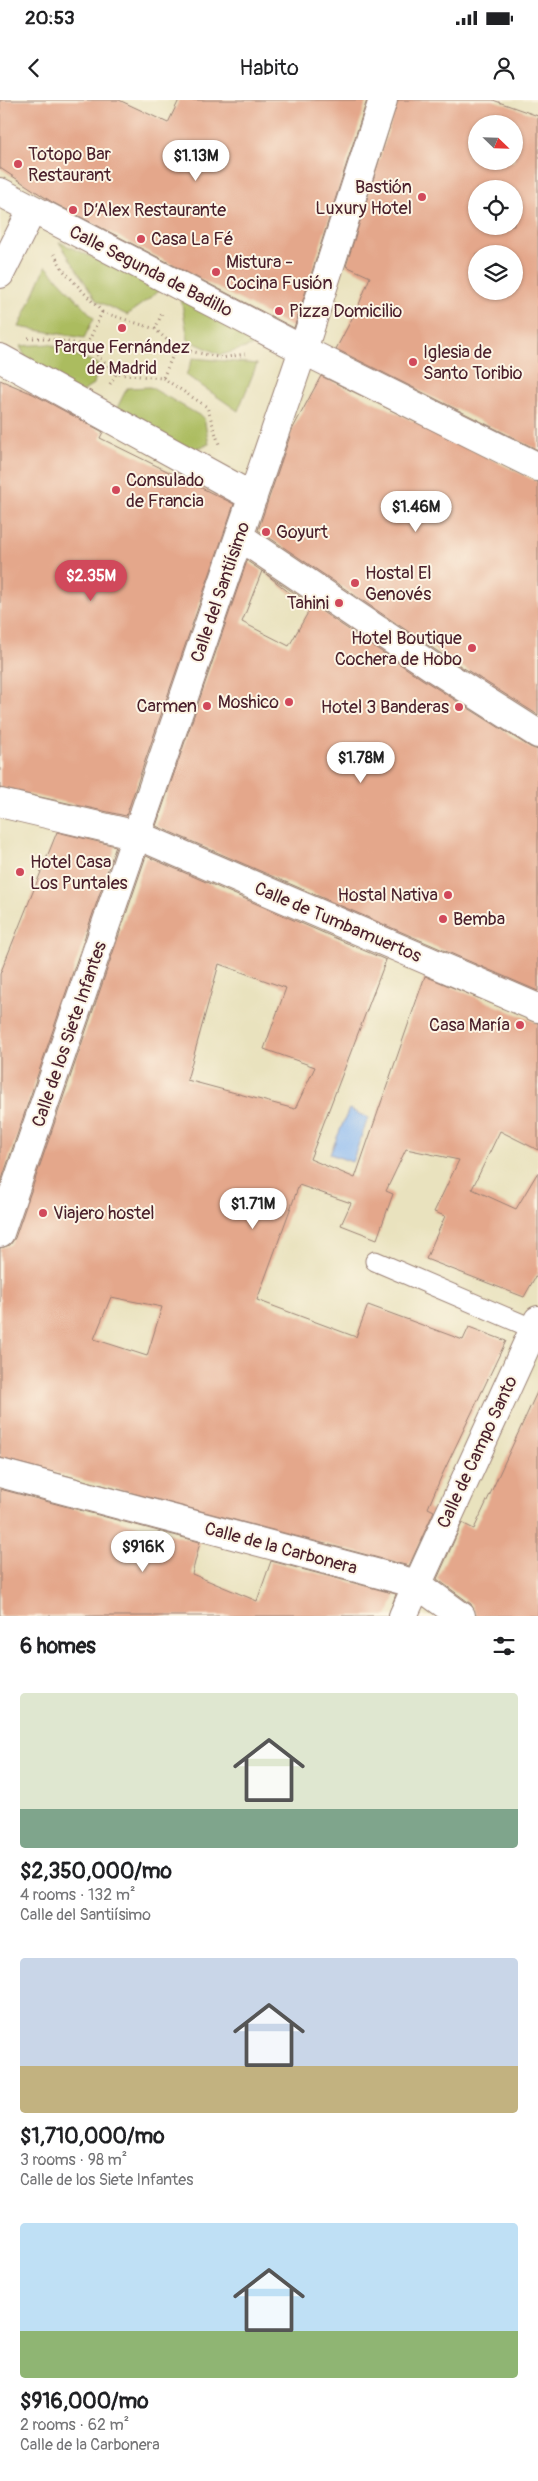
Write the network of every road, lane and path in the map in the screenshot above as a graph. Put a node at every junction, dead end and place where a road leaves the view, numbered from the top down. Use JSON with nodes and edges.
{"nodes":[{"id":1,"x":383,"y":100,"type":"edge"},
{"id":2,"x":0,"y":192,"type":"edge"},
{"id":3,"x":31,"y":212,"type":"junction"},
{"id":4,"x":0,"y":274,"type":"edge"},
{"id":5,"x":102,"y":312,"type":"junction"},
{"id":6,"x":26,"y":338,"type":"dead end"},
{"id":7,"x":87,"y":345,"type":"junction"},
{"id":8,"x":176,"y":348,"type":"junction"},
{"id":9,"x":303,"y":350,"type":"junction"},
{"id":10,"x":248,"y":354,"type":"dead end"},
{"id":11,"x":0,"y":358,"type":"edge"},
{"id":12,"x":163,"y":378,"type":"junction"},
{"id":13,"x":538,"y":467,"type":"edge"},
{"id":14,"x":224,"y":481,"type":"junction"},
{"id":15,"x":253,"y":497,"type":"junction"},
{"id":16,"x":240,"y":537,"type":"junction"},
{"id":17,"x":538,"y":734,"type":"edge"},
{"id":18,"x":0,"y":802,"type":"edge"},
{"id":19,"x":137,"y":835,"type":"junction"},
{"id":20,"x":538,"y":1008,"type":"edge"},
{"id":21,"x":0,"y":1233,"type":"edge"},
{"id":22,"x":375,"y":1261,"type":"dead end"},
{"id":23,"x":536,"y":1325,"type":"edge"},
{"id":24,"x":0,"y":1473,"type":"edge"},
{"id":25,"x":417,"y":1584,"type":"junction"},
{"id":26,"x":404,"y":1616,"type":"edge"},
{"id":27,"x":461,"y":1616,"type":"edge"}],
"edges":[{"from":1,"to":9,"type":"street","name":"Calle del Santiísimo"},
{"from":2,"to":3,"type":"street","name":"Calle Segunda de Badillo"},
{"from":3,"to":4,"type":"street"},
{"from":3,"to":5,"type":"path"},
{"from":3,"to":9,"type":"street","name":"Calle Segunda de Badillo"},
{"from":5,"to":7,"type":"path"},
{"from":5,"to":8,"type":"path"},
{"from":6,"to":7,"type":"path"},
{"from":7,"to":12,"type":"path"},
{"from":8,"to":10,"type":"path"},
{"from":8,"to":12,"type":"path"},
{"from":9,"to":13,"type":"street","name":"Calle Segunda de Badillo"},
{"from":9,"to":15,"type":"street","name":"Calle del Santiísimo"},
{"from":11,"to":14,"type":"street"},
{"from":12,"to":14,"type":"path"},
{"from":14,"to":15,"type":"street"},
{"from":15,"to":16,"type":"street","name":"Calle del Santiísimo"},
{"from":16,"to":17,"type":"street"},
{"from":16,"to":19,"type":"street","name":"Calle del Santiísimo"},
{"from":18,"to":19,"type":"street","name":"Calle de Tumbamuertos"},
{"from":19,"to":20,"type":"street","name":"Calle de Tumbamuertos"},
{"from":19,"to":21,"type":"street","name":"Calle de los Siete Infantes"},
{"from":22,"to":23,"type":"lane"},
{"from":23,"to":25,"type":"street","name":"Calle de Campo Santo"},
{"from":24,"to":25,"type":"street","name":"Calle de la Carbonera"},
{"from":25,"to":26,"type":"street","name":"Calle de Campo Santo"},
{"from":25,"to":27,"type":"street"}]}
